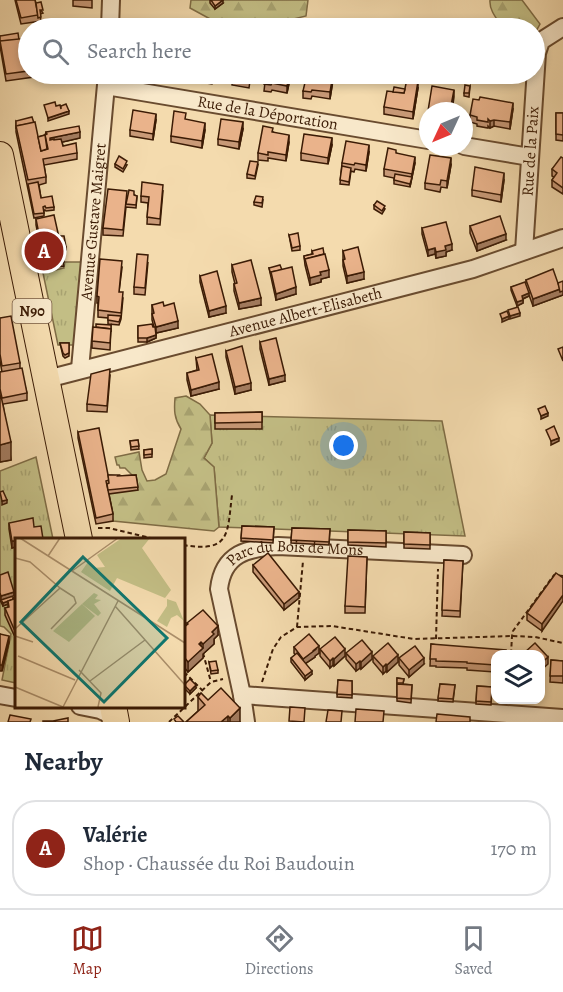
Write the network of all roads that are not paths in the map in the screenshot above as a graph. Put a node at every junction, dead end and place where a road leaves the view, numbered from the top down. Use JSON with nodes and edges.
{"nodes":[{"id":1,"x":111,"y":0,"type":"edge"},
{"id":2,"x":110,"y":18,"type":"edge"},
{"id":3,"x":563,"y":27,"type":"edge"},
{"id":4,"x":545,"y":38,"type":"edge"},
{"id":5,"x":107,"y":84,"type":"edge"},
{"id":6,"x":128,"y":84,"type":"edge"},
{"id":7,"x":535,"y":84,"type":"edge"},
{"id":8,"x":419,"y":138,"type":"edge"},
{"id":9,"x":473,"y":148,"type":"edge"},
{"id":10,"x":0,"y":155,"type":"edge"},
{"id":11,"x":530,"y":157,"type":"junction"},
{"id":12,"x":563,"y":238,"type":"edge"},
{"id":13,"x":524,"y":252,"type":"junction"},
{"id":14,"x":80,"y":369,"type":"junction"},
{"id":15,"x":47,"y":379,"type":"junction"},
{"id":16,"x":78,"y":536,"type":"edge"},
{"id":17,"x":463,"y":555,"type":"dead end"},
{"id":18,"x":0,"y":695,"type":"edge"},
{"id":19,"x":249,"y":695,"type":"junction"},
{"id":20,"x":15,"y":698,"type":"edge"},
{"id":21,"x":88,"y":707,"type":"edge"},
{"id":22,"x":115,"y":715,"type":"edge"},
{"id":23,"x":563,"y":718,"type":"edge"},
{"id":24,"x":246,"y":722,"type":"edge"}],
"edges":[{"from":1,"to":2,"type":"street"},
{"from":3,"to":4,"type":"street","name":"Rue de la Paix"},
{"from":5,"to":14,"type":"street","name":"Avenue Gustave Maigret"},
{"from":6,"to":8,"type":"street","name":"Rue de la Déportation"},
{"from":7,"to":11,"type":"street","name":"Rue de la Paix"},
{"from":9,"to":11,"type":"street"},
{"from":10,"to":15,"type":"main road","number":"N90"},
{"from":11,"to":13,"type":"street","name":"Rue de la Paix"},
{"from":12,"to":13,"type":"street","name":"Avenue Albert-Elisabeth"},
{"from":13,"to":14,"type":"street","name":"Avenue Albert-Elisabeth"},
{"from":14,"to":15,"type":"street","name":"Avenue Albert-Elisabeth"},
{"from":15,"to":16,"type":"main road","number":"N90"},
{"from":17,"to":19,"type":"street","name":"Parc du Bois de Mons"},
{"from":18,"to":20,"type":"street"},
{"from":19,"to":23,"type":"street"},
{"from":19,"to":24,"type":"street","name":"Parc du Bois de Mons"},
{"from":21,"to":22,"type":"street"}]}
